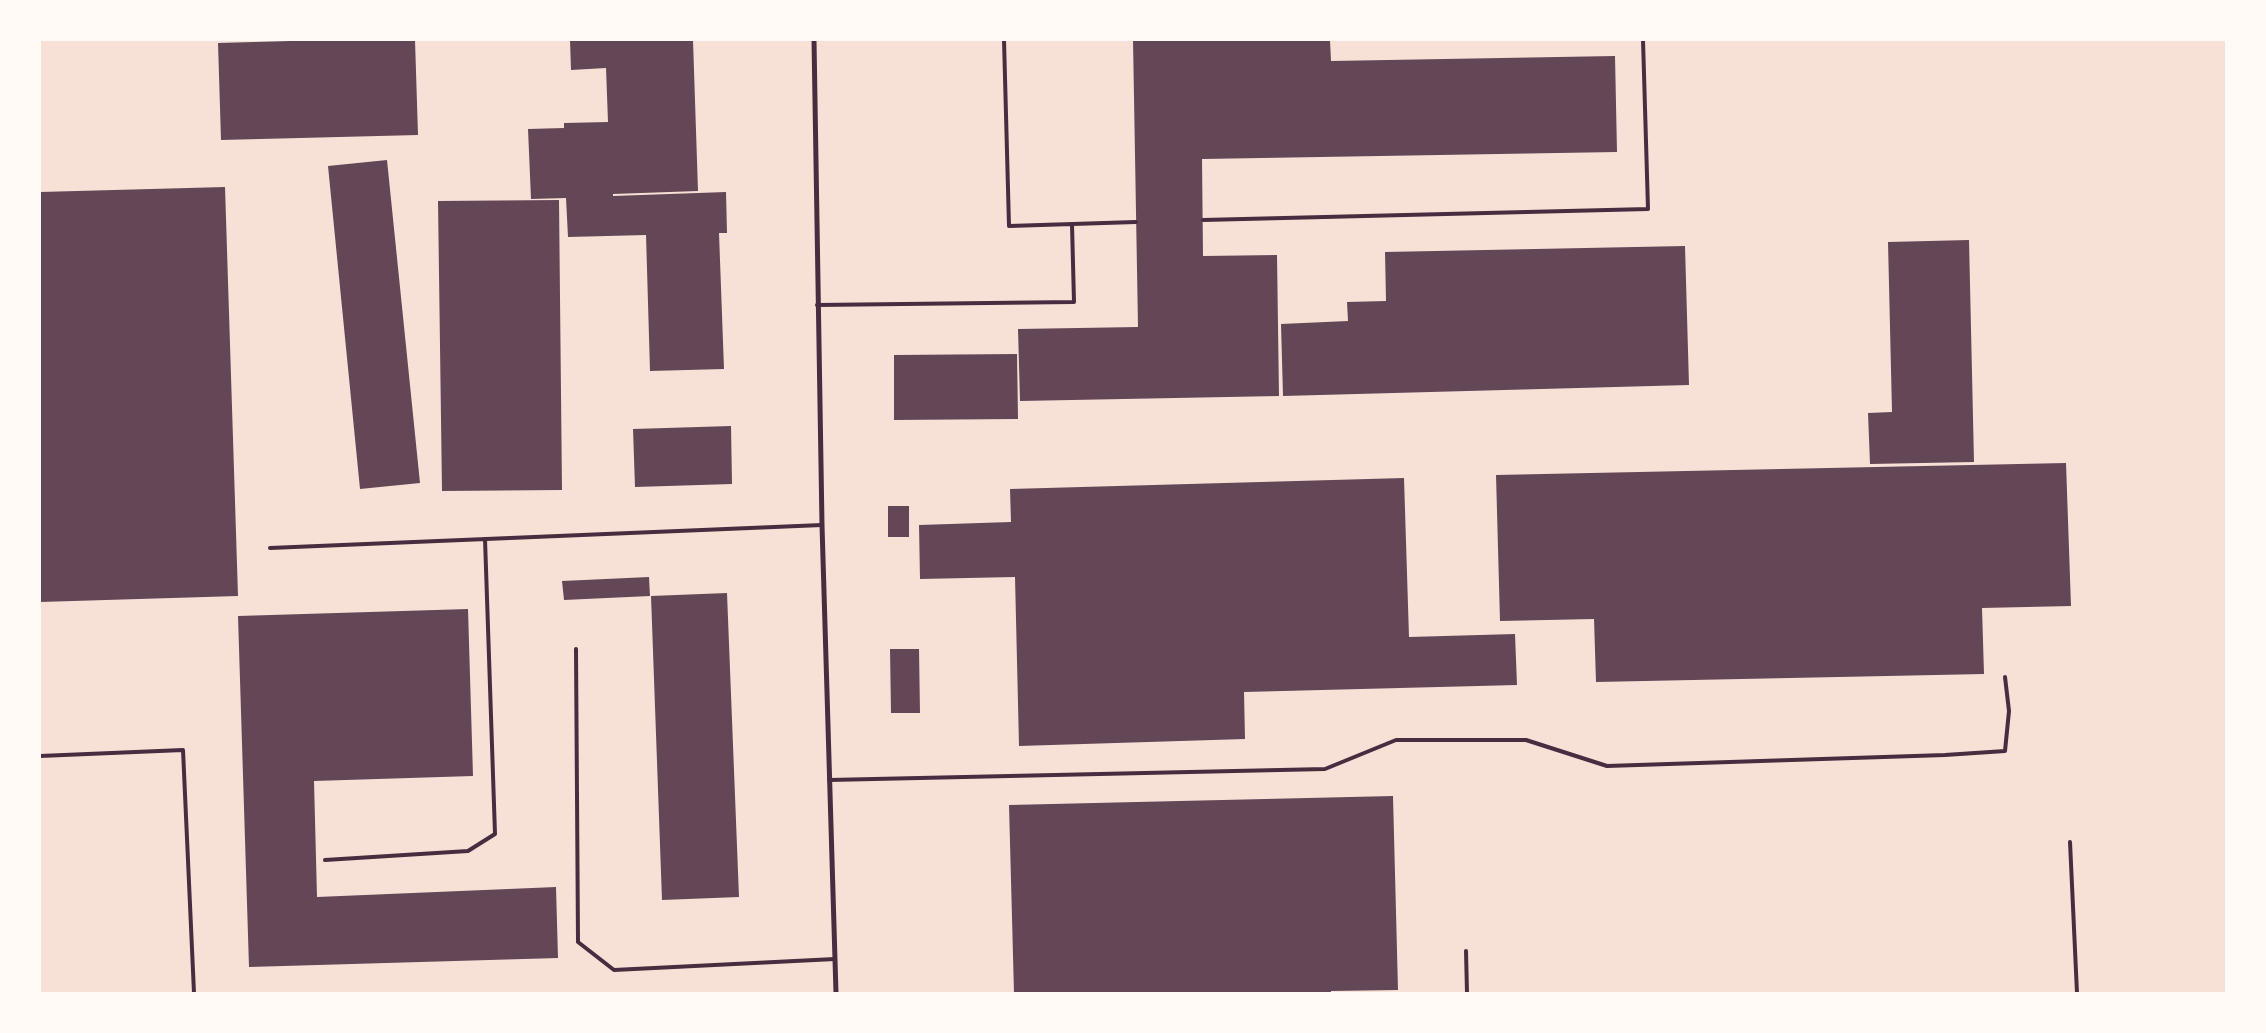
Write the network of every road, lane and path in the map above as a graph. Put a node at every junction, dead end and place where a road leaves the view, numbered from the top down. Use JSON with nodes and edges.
{"nodes":[{"id":1,"x":814,"y":40,"type":"edge"},
{"id":2,"x":1004,"y":40,"type":"edge"},
{"id":3,"x":1643,"y":40,"type":"edge"},
{"id":4,"x":1203,"y":220,"type":"dead end"},
{"id":5,"x":1136,"y":222,"type":"dead end"},
{"id":6,"x":1072,"y":224,"type":"junction"},
{"id":7,"x":817,"y":305,"type":"junction"},
{"id":8,"x":822,"y":525,"type":"junction"},
{"id":9,"x":485,"y":539,"type":"junction"},
{"id":10,"x":270,"y":548,"type":"dead end"},
{"id":11,"x":576,"y":649,"type":"dead end"},
{"id":12,"x":2004,"y":677,"type":"dead end"},
{"id":13,"x":40,"y":756,"type":"edge"},
{"id":14,"x":829,"y":780,"type":"junction"},
{"id":15,"x":2070,"y":842,"type":"dead end"},
{"id":16,"x":325,"y":860,"type":"dead end"},
{"id":17,"x":1466,"y":951,"type":"dead end"},
{"id":18,"x":835,"y":959,"type":"junction"},
{"id":19,"x":194,"y":993,"type":"edge"},
{"id":20,"x":836,"y":993,"type":"edge"},
{"id":21,"x":1467,"y":993,"type":"edge"},
{"id":22,"x":2076,"y":993,"type":"edge"}],
"edges":[{"from":1,"to":7,"type":"street"},
{"from":2,"to":6,"type":"lane"},
{"from":3,"to":4,"type":"lane"},
{"from":5,"to":6,"type":"lane"},
{"from":6,"to":7,"type":"lane"},
{"from":7,"to":8,"type":"street"},
{"from":8,"to":9,"type":"lane"},
{"from":8,"to":14,"type":"street"},
{"from":9,"to":10,"type":"lane"},
{"from":9,"to":16,"type":"lane"},
{"from":11,"to":18,"type":"lane"},
{"from":12,"to":14,"type":"lane"},
{"from":13,"to":19,"type":"lane"},
{"from":14,"to":18,"type":"street"},
{"from":15,"to":22,"type":"lane"},
{"from":17,"to":21,"type":"lane"},
{"from":18,"to":20,"type":"street"}]}
